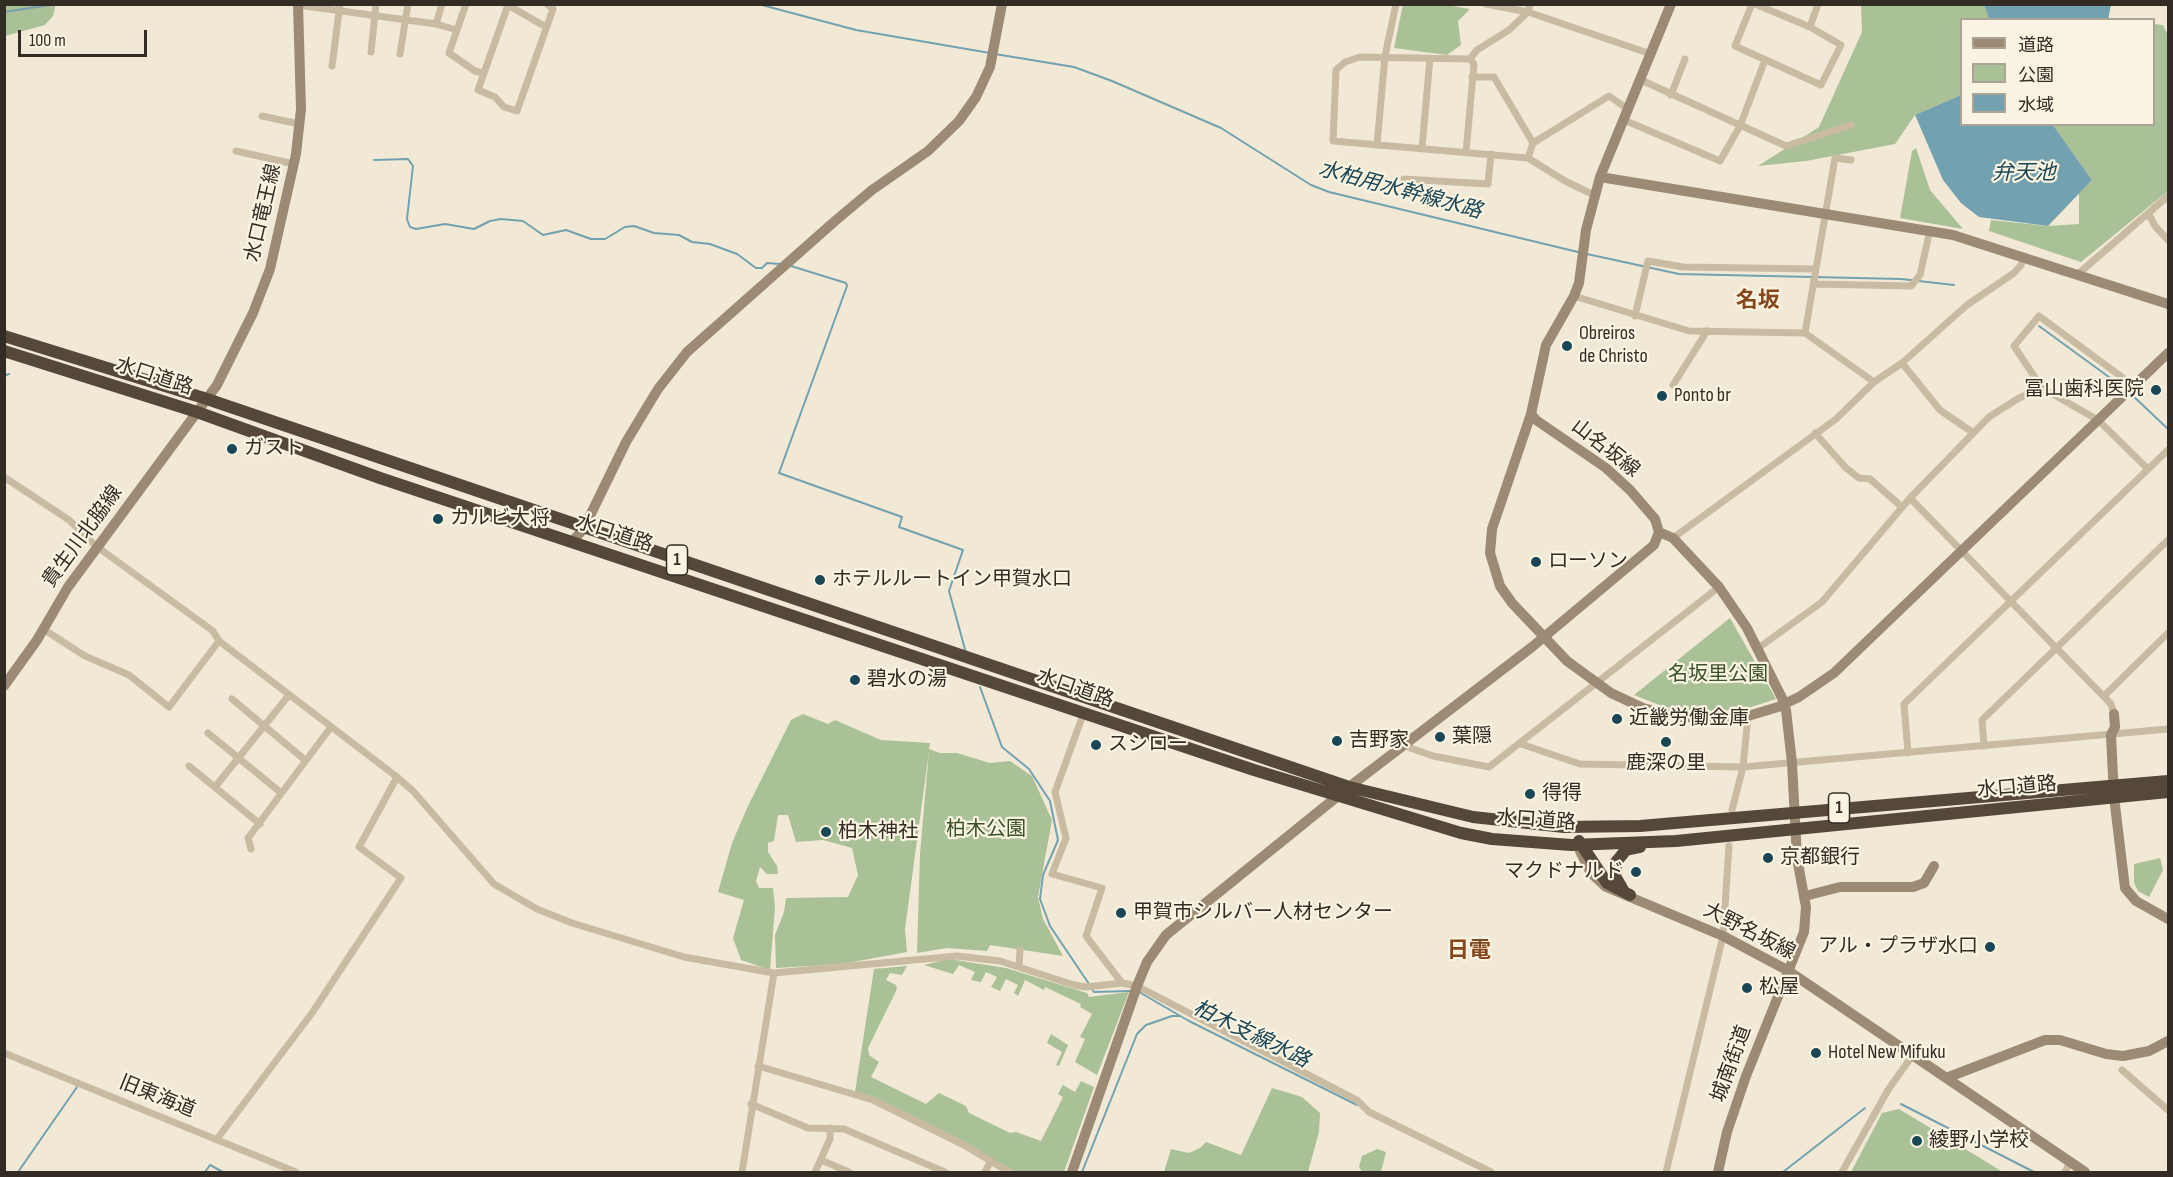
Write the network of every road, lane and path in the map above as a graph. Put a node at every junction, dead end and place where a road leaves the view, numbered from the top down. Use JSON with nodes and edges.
{"nodes":[{"id":1,"x":376,"y":4,"type":"edge"},
{"id":2,"x":408,"y":4,"type":"edge"},
{"id":3,"x":442,"y":4,"type":"edge"},
{"id":4,"x":466,"y":4,"type":"edge"},
{"id":5,"x":547,"y":4,"type":"edge"},
{"id":6,"x":1002,"y":4,"type":"edge"},
{"id":7,"x":1396,"y":4,"type":"edge"},
{"id":8,"x":1486,"y":4,"type":"edge"},
{"id":9,"x":1671,"y":4,"type":"edge"},
{"id":10,"x":1754,"y":4,"type":"edge"},
{"id":11,"x":1818,"y":4,"type":"edge"},
{"id":12,"x":298,"y":5,"type":"edge"},
{"id":13,"x":507,"y":5,"type":"edge"},
{"id":14,"x":340,"y":7,"type":"edge"},
{"id":15,"x":1529,"y":8,"type":"edge"},
{"id":16,"x":375,"y":15,"type":"junction"},
{"id":17,"x":406,"y":20,"type":"junction"},
{"id":18,"x":436,"y":24,"type":"junction"},
{"id":19,"x":546,"y":27,"type":"junction"},
{"id":20,"x":1810,"y":27,"type":"junction"},
{"id":21,"x":457,"y":30,"type":"junction"},
{"id":22,"x":371,"y":52,"type":"dead end"},
{"id":23,"x":400,"y":54,"type":"dead end"},
{"id":24,"x":1651,"y":54,"type":"junction"},
{"id":25,"x":1385,"y":56,"type":"junction"},
{"id":26,"x":1430,"y":58,"type":"junction"},
{"id":27,"x":1470,"y":59,"type":"junction"},
{"id":28,"x":1685,"y":59,"type":"dead end"},
{"id":29,"x":1765,"y":60,"type":"junction"},
{"id":30,"x":332,"y":66,"type":"dead end"},
{"id":31,"x":483,"y":73,"type":"junction"},
{"id":32,"x":1472,"y":77,"type":"junction"},
{"id":33,"x":1641,"y":80,"type":"junction"},
{"id":34,"x":1671,"y":95,"type":"junction"},
{"id":35,"x":1627,"y":115,"type":"junction"},
{"id":36,"x":262,"y":116,"type":"dead end"},
{"id":37,"x":299,"y":124,"type":"junction"},
{"id":38,"x":1851,"y":125,"type":"dead end"},
{"id":39,"x":1740,"y":126,"type":"junction"},
{"id":40,"x":1533,"y":143,"type":"junction"},
{"id":41,"x":1377,"y":145,"type":"junction"},
{"id":42,"x":1422,"y":148,"type":"junction"},
{"id":43,"x":236,"y":151,"type":"dead end"},
{"id":44,"x":1466,"y":152,"type":"junction"},
{"id":45,"x":1491,"y":154,"type":"junction"},
{"id":46,"x":1528,"y":158,"type":"junction"},
{"id":47,"x":1851,"y":160,"type":"dead end"},
{"id":48,"x":294,"y":164,"type":"junction"},
{"id":49,"x":1600,"y":177,"type":"junction"},
{"id":50,"x":1404,"y":179,"type":"dead end"},
{"id":51,"x":1594,"y":195,"type":"junction"},
{"id":52,"x":2169,"y":196,"type":"edge"},
{"id":53,"x":2148,"y":213,"type":"junction"},
{"id":54,"x":1825,"y":214,"type":"junction"},
{"id":55,"x":1930,"y":230,"type":"junction"},
{"id":56,"x":2169,"y":240,"type":"edge"},
{"id":57,"x":2024,"y":256,"type":"junction"},
{"id":58,"x":1815,"y":269,"type":"junction"},
{"id":59,"x":2078,"y":274,"type":"junction"},
{"id":60,"x":1813,"y":284,"type":"junction"},
{"id":61,"x":1574,"y":296,"type":"junction"},
{"id":62,"x":2169,"y":304,"type":"edge"},
{"id":63,"x":1635,"y":316,"type":"junction"},
{"id":64,"x":1707,"y":332,"type":"junction"},
{"id":65,"x":1805,"y":333,"type":"junction"},
{"id":66,"x":4,"y":336,"type":"edge"},
{"id":67,"x":4,"y":351,"type":"edge"},
{"id":68,"x":2169,"y":353,"type":"edge"},
{"id":69,"x":1902,"y":363,"type":"junction"},
{"id":70,"x":1874,"y":382,"type":"junction"},
{"id":71,"x":1673,"y":385,"type":"dead end"},
{"id":72,"x":2042,"y":387,"type":"junction"},
{"id":73,"x":2130,"y":390,"type":"junction"},
{"id":74,"x":207,"y":399,"type":"junction"},
{"id":75,"x":197,"y":412,"type":"junction"},
{"id":76,"x":1531,"y":414,"type":"junction"},
{"id":77,"x":2098,"y":420,"type":"junction"},
{"id":78,"x":1972,"y":432,"type":"junction"},
{"id":79,"x":1815,"y":433,"type":"junction"},
{"id":80,"x":2169,"y":450,"type":"edge"},
{"id":81,"x":2148,"y":469,"type":"junction"},
{"id":82,"x":4,"y":477,"type":"edge"},
{"id":83,"x":1910,"y":498,"type":"junction"},
{"id":84,"x":1902,"y":507,"type":"junction"},
{"id":85,"x":584,"y":528,"type":"junction"},
{"id":86,"x":1659,"y":532,"type":"junction"},
{"id":87,"x":1673,"y":537,"type":"junction"},
{"id":88,"x":2169,"y":540,"type":"edge"},
{"id":89,"x":573,"y":541,"type":"junction"},
{"id":90,"x":96,"y":546,"type":"junction"},
{"id":91,"x":1962,"y":552,"type":"junction"},
{"id":92,"x":1719,"y":587,"type":"junction"},
{"id":93,"x":2010,"y":603,"type":"junction"},
{"id":94,"x":43,"y":629,"type":"junction"},
{"id":95,"x":2169,"y":633,"type":"edge"},
{"id":96,"x":1542,"y":637,"type":"junction"},
{"id":97,"x":219,"y":641,"type":"junction"},
{"id":98,"x":1757,"y":649,"type":"junction"},
{"id":99,"x":2057,"y":649,"type":"junction"},
{"id":100,"x":1595,"y":683,"type":"junction"},
{"id":101,"x":4,"y":686,"type":"edge"},
{"id":102,"x":289,"y":695,"type":"junction"},
{"id":103,"x":2104,"y":696,"type":"junction"},
{"id":104,"x":232,"y":699,"type":"dead end"},
{"id":105,"x":1785,"y":704,"type":"junction"},
{"id":106,"x":1084,"y":712,"type":"junction"},
{"id":107,"x":2114,"y":714,"type":"joint"},
{"id":108,"x":1748,"y":716,"type":"junction"},
{"id":109,"x":264,"y":726,"type":"junction"},
{"id":110,"x":331,"y":727,"type":"junction"},
{"id":111,"x":2169,"y":729,"type":"edge"},
{"id":112,"x":208,"y":734,"type":"dead end"},
{"id":113,"x":2111,"y":735,"type":"junction"},
{"id":114,"x":1521,"y":744,"type":"junction"},
{"id":115,"x":1402,"y":745,"type":"junction"},
{"id":116,"x":1984,"y":746,"type":"junction"},
{"id":117,"x":1908,"y":753,"type":"junction"},
{"id":118,"x":239,"y":758,"type":"junction"},
{"id":119,"x":305,"y":760,"type":"junction"},
{"id":120,"x":1792,"y":763,"type":"junction"},
{"id":121,"x":189,"y":766,"type":"dead end"},
{"id":122,"x":1743,"y":767,"type":"junction"},
{"id":123,"x":397,"y":777,"type":"junction"},
{"id":124,"x":2169,"y":781,"type":"edge"},
{"id":125,"x":214,"y":787,"type":"junction"},
{"id":126,"x":1349,"y":787,"type":"junction"},
{"id":127,"x":2114,"y":791,"type":"junction"},
{"id":128,"x":280,"y":792,"type":"junction"},
{"id":129,"x":2169,"y":792,"type":"edge"},
{"id":130,"x":1337,"y":797,"type":"junction"},
{"id":131,"x":1732,"y":810,"type":"dead end"},
{"id":132,"x":1795,"y":812,"type":"junction"},
{"id":133,"x":1473,"y":817,"type":"junction"},
{"id":134,"x":260,"y":825,"type":"junction"},
{"id":135,"x":1795,"y":828,"type":"junction"},
{"id":136,"x":1676,"y":841,"type":"junction"},
{"id":137,"x":1576,"y":844,"type":"junction"},
{"id":138,"x":1729,"y":846,"type":"dead end"},
{"id":139,"x":252,"y":849,"type":"dead end"},
{"id":140,"x":1934,"y":866,"type":"dead end"},
{"id":141,"x":1626,"y":892,"type":"junction"},
{"id":142,"x":1805,"y":896,"type":"junction"},
{"id":143,"x":2169,"y":919,"type":"edge"},
{"id":144,"x":1723,"y":936,"type":"junction"},
{"id":145,"x":1020,"y":950,"type":"dead end"},
{"id":146,"x":1019,"y":966,"type":"junction"},
{"id":147,"x":1786,"y":970,"type":"junction"},
{"id":148,"x":774,"y":973,"type":"junction"},
{"id":149,"x":1122,"y":983,"type":"junction"},
{"id":150,"x":1137,"y":986,"type":"junction"},
{"id":151,"x":2169,"y":1041,"type":"edge"},
{"id":152,"x":4,"y":1053,"type":"edge"},
{"id":153,"x":1912,"y":1056,"type":"junction"},
{"id":154,"x":758,"y":1066,"type":"junction"},
{"id":155,"x":2122,"y":1070,"type":"dead end"},
{"id":156,"x":1946,"y":1078,"type":"junction"},
{"id":157,"x":751,"y":1104,"type":"junction"},
{"id":158,"x":2169,"y":1110,"type":"edge"},
{"id":159,"x":830,"y":1128,"type":"junction"},
{"id":160,"x":217,"y":1139,"type":"junction"},
{"id":161,"x":821,"y":1160,"type":"junction"},
{"id":162,"x":991,"y":1161,"type":"junction"},
{"id":163,"x":2067,"y":1167,"type":"edge"},
{"id":164,"x":297,"y":1173,"type":"edge"},
{"id":165,"x":742,"y":1173,"type":"edge"},
{"id":166,"x":815,"y":1173,"type":"edge"},
{"id":167,"x":849,"y":1173,"type":"edge"},
{"id":168,"x":945,"y":1173,"type":"edge"},
{"id":169,"x":985,"y":1173,"type":"edge"},
{"id":170,"x":1009,"y":1173,"type":"edge"},
{"id":171,"x":1072,"y":1173,"type":"edge"},
{"id":172,"x":1491,"y":1173,"type":"edge"},
{"id":173,"x":1666,"y":1173,"type":"edge"},
{"id":174,"x":1718,"y":1173,"type":"edge"},
{"id":175,"x":1842,"y":1173,"type":"edge"},
{"id":176,"x":2085,"y":1173,"type":"edge"}],
"edges":[{"from":1,"to":16,"type":"street"},
{"from":2,"to":17,"type":"street"},
{"from":3,"to":18,"type":"street"},
{"from":4,"to":21,"type":"street"},
{"from":5,"to":19,"type":"street"},
{"from":6,"to":85,"type":"street"},
{"from":7,"to":25,"type":"street"},
{"from":8,"to":15,"type":"street"},
{"from":9,"to":24,"type":"street"},
{"from":10,"to":20,"type":"street"},
{"from":10,"to":29,"type":"street"},
{"from":11,"to":20,"type":"street"},
{"from":12,"to":14,"type":"street"},
{"from":12,"to":37,"type":"street","name":"水口竜王線"},
{"from":13,"to":19,"type":"street"},
{"from":13,"to":31,"type":"street"},
{"from":14,"to":16,"type":"street"},
{"from":14,"to":30,"type":"street"},
{"from":15,"to":24,"type":"street"},
{"from":15,"to":27,"type":"street"},
{"from":16,"to":17,"type":"street"},
{"from":16,"to":22,"type":"street"},
{"from":17,"to":18,"type":"street"},
{"from":17,"to":23,"type":"street"},
{"from":18,"to":21,"type":"street"},
{"from":19,"to":31,"type":"street"},
{"from":20,"to":29,"type":"street"},
{"from":21,"to":31,"type":"street"},
{"from":24,"to":33,"type":"street"},
{"from":25,"to":26,"type":"street"},
{"from":25,"to":41,"type":"street"},
{"from":25,"to":41,"type":"street"},
{"from":26,"to":27,"type":"street"},
{"from":26,"to":42,"type":"street"},
{"from":27,"to":32,"type":"street"},
{"from":28,"to":34,"type":"street"},
{"from":29,"to":39,"type":"street"},
{"from":32,"to":40,"type":"street"},
{"from":32,"to":44,"type":"street"},
{"from":33,"to":34,"type":"street"},
{"from":33,"to":35,"type":"street"},
{"from":34,"to":39,"type":"street"},
{"from":35,"to":39,"type":"street"},
{"from":35,"to":40,"type":"street"},
{"from":35,"to":49,"type":"street"},
{"from":36,"to":37,"type":"street"},
{"from":37,"to":48,"type":"street","name":"水口竜王線"},
{"from":38,"to":39,"type":"street"},
{"from":40,"to":46,"type":"street"},
{"from":41,"to":42,"type":"street"},
{"from":42,"to":44,"type":"street"},
{"from":43,"to":48,"type":"street"},
{"from":44,"to":45,"type":"street"},
{"from":45,"to":46,"type":"street"},
{"from":45,"to":50,"type":"street"},
{"from":46,"to":51,"type":"street"},
{"from":47,"to":54,"type":"street"},
{"from":48,"to":74,"type":"street","name":"水口竜王線"},
{"from":49,"to":51,"type":"street"},
{"from":49,"to":54,"type":"street"},
{"from":51,"to":61,"type":"street"},
{"from":52,"to":53,"type":"street"},
{"from":53,"to":56,"type":"street"},
{"from":53,"to":59,"type":"street"},
{"from":54,"to":55,"type":"street"},
{"from":54,"to":58,"type":"street"},
{"from":55,"to":57,"type":"street"},
{"from":55,"to":60,"type":"street"},
{"from":57,"to":59,"type":"street"},
{"from":57,"to":69,"type":"street"},
{"from":58,"to":60,"type":"street"},
{"from":58,"to":63,"type":"street"},
{"from":59,"to":62,"type":"street"},
{"from":60,"to":65,"type":"street"},
{"from":61,"to":63,"type":"street"},
{"from":61,"to":76,"type":"street"},
{"from":63,"to":64,"type":"street"},
{"from":64,"to":65,"type":"street"},
{"from":64,"to":71,"type":"street"},
{"from":65,"to":70,"type":"street"},
{"from":66,"to":74,"type":"highway","name":"水口道路","number":"1"},
{"from":67,"to":75,"type":"highway","name":"水口道路","number":"1"},
{"from":68,"to":73,"type":"street"},
{"from":69,"to":70,"type":"street"},
{"from":69,"to":78,"type":"street"},
{"from":70,"to":79,"type":"street"},
{"from":72,"to":73,"type":"street"},
{"from":72,"to":77,"type":"street"},
{"from":72,"to":78,"type":"street"},
{"from":73,"to":77,"type":"street"},
{"from":74,"to":75,"type":"street","name":"水口竜王線"},
{"from":74,"to":85,"type":"highway","name":"水口道路","number":"1"},
{"from":75,"to":89,"type":"highway","name":"水口道路","number":"1"},
{"from":75,"to":90,"type":"street","name":"貴生川北脇線"},
{"from":76,"to":86,"type":"street","name":"山名坂線"},
{"from":76,"to":96,"type":"street"},
{"from":77,"to":81,"type":"street"},
{"from":77,"to":91,"type":"street"},
{"from":78,"to":83,"type":"street"},
{"from":79,"to":84,"type":"street"},
{"from":79,"to":87,"type":"street"},
{"from":80,"to":81,"type":"street"},
{"from":81,"to":93,"type":"street"},
{"from":82,"to":90,"type":"street"},
{"from":83,"to":84,"type":"street"},
{"from":83,"to":91,"type":"street"},
{"from":84,"to":98,"type":"street"},
{"from":85,"to":89,"type":"street"},
{"from":85,"to":126,"type":"highway","name":"水口道路","number":"1"},
{"from":86,"to":87,"type":"street"},
{"from":86,"to":96,"type":"street"},
{"from":87,"to":92,"type":"street"},
{"from":88,"to":99,"type":"street"},
{"from":89,"to":106,"type":"highway","name":"水口道路","number":"1"},
{"from":90,"to":94,"type":"street","name":"貴生川北脇線"},
{"from":90,"to":97,"type":"street"},
{"from":91,"to":93,"type":"street"},
{"from":91,"to":105,"type":"street"},
{"from":92,"to":98,"type":"street"},
{"from":92,"to":100,"type":"street"},
{"from":93,"to":99,"type":"street"},
{"from":93,"to":117,"type":"street"},
{"from":94,"to":97,"type":"street"},
{"from":94,"to":101,"type":"street","name":"貴生川北脇線"},
{"from":95,"to":103,"type":"street"},
{"from":96,"to":100,"type":"street"},
{"from":96,"to":115,"type":"street"},
{"from":97,"to":102,"type":"street"},
{"from":98,"to":105,"type":"street"},
{"from":99,"to":103,"type":"street"},
{"from":99,"to":116,"type":"street"},
{"from":100,"to":108,"type":"street"},
{"from":100,"to":114,"type":"street"},
{"from":102,"to":109,"type":"street"},
{"from":102,"to":110,"type":"street"},
{"from":103,"to":107,"type":"street"},
{"from":104,"to":109,"type":"street"},
{"from":105,"to":108,"type":"street"},
{"from":105,"to":120,"type":"street","name":"城南街道"},
{"from":106,"to":130,"type":"highway","name":"水口道路","number":"1"},
{"from":106,"to":149,"type":"street"},
{"from":107,"to":113,"type":"street"},
{"from":108,"to":122,"type":"street"},
{"from":109,"to":118,"type":"street"},
{"from":109,"to":119,"type":"street"},
{"from":110,"to":119,"type":"street"},
{"from":110,"to":123,"type":"street"},
{"from":111,"to":113,"type":"street"},
{"from":112,"to":118,"type":"street"},
{"from":113,"to":116,"type":"street"},
{"from":113,"to":127,"type":"street"},
{"from":114,"to":115,"type":"street"},
{"from":114,"to":122,"type":"street"},
{"from":115,"to":126,"type":"street"},
{"from":116,"to":117,"type":"street"},
{"from":117,"to":120,"type":"street"},
{"from":118,"to":125,"type":"street"},
{"from":118,"to":128,"type":"street"},
{"from":119,"to":128,"type":"street"},
{"from":120,"to":122,"type":"street"},
{"from":120,"to":132,"type":"street","name":"城南街道"},
{"from":121,"to":125,"type":"street"},
{"from":122,"to":131,"type":"street"},
{"from":123,"to":148,"type":"street"},
{"from":123,"to":160,"type":"street"},
{"from":124,"to":127,"type":"highway","name":"水口道路","number":"1"},
{"from":125,"to":134,"type":"street"},
{"from":126,"to":130,"type":"street"},
{"from":126,"to":133,"type":"highway","name":"水口道路","number":"1"},
{"from":127,"to":129,"type":"highway","name":"水口道路","number":"1"},
{"from":127,"to":132,"type":"highway","name":"水口道路","number":"1"},
{"from":127,"to":135,"type":"highway","name":"水口道路","number":"1"},
{"from":127,"to":143,"type":"street"},
{"from":128,"to":134,"type":"street"},
{"from":130,"to":137,"type":"highway","name":"水口道路","number":"1"},
{"from":130,"to":150,"type":"street"},
{"from":132,"to":133,"type":"highway","name":"水口道路","number":"1"},
{"from":132,"to":135,"type":"street","name":"城南街道"},
{"from":133,"to":137,"type":"highway"},
{"from":134,"to":139,"type":"street"},
{"from":135,"to":136,"type":"highway","name":"水口道路","number":"1"},
{"from":135,"to":142,"type":"street","name":"城南街道"},
{"from":136,"to":137,"type":"highway","name":"水口道路","number":"1"},
{"from":136,"to":141,"type":"highway"},
{"from":137,"to":141,"type":"highway"},
{"from":138,"to":144,"type":"street"},
{"from":140,"to":142,"type":"street"},
{"from":141,"to":144,"type":"street","name":"大野名坂線"},
{"from":142,"to":147,"type":"street","name":"城南街道"},
{"from":144,"to":147,"type":"street","name":"大野名坂線"},
{"from":144,"to":173,"type":"street"},
{"from":145,"to":146,"type":"street"},
{"from":146,"to":148,"type":"street"},
{"from":146,"to":149,"type":"street"},
{"from":147,"to":153,"type":"street","name":"大野名坂線"},
{"from":147,"to":174,"type":"street","name":"城南街道"},
{"from":148,"to":154,"type":"street"},
{"from":149,"to":150,"type":"street"},
{"from":150,"to":171,"type":"street"},
{"from":150,"to":172,"type":"street"},
{"from":151,"to":156,"type":"street"},
{"from":152,"to":160,"type":"street","name":"旧東海道"},
{"from":153,"to":156,"type":"street","name":"大野名坂線"},
{"from":153,"to":175,"type":"street"},
{"from":154,"to":157,"type":"street"},
{"from":154,"to":162,"type":"street"},
{"from":155,"to":158,"type":"street"},
{"from":156,"to":163,"type":"street","name":"大野名坂線"},
{"from":157,"to":159,"type":"street"},
{"from":157,"to":165,"type":"street"},
{"from":159,"to":161,"type":"street"},
{"from":159,"to":168,"type":"street"},
{"from":160,"to":164,"type":"street","name":"旧東海道"},
{"from":161,"to":166,"type":"street"},
{"from":161,"to":167,"type":"street"},
{"from":162,"to":169,"type":"street"},
{"from":162,"to":170,"type":"street"},
{"from":163,"to":176,"type":"street","name":"大野名坂線"}]}
